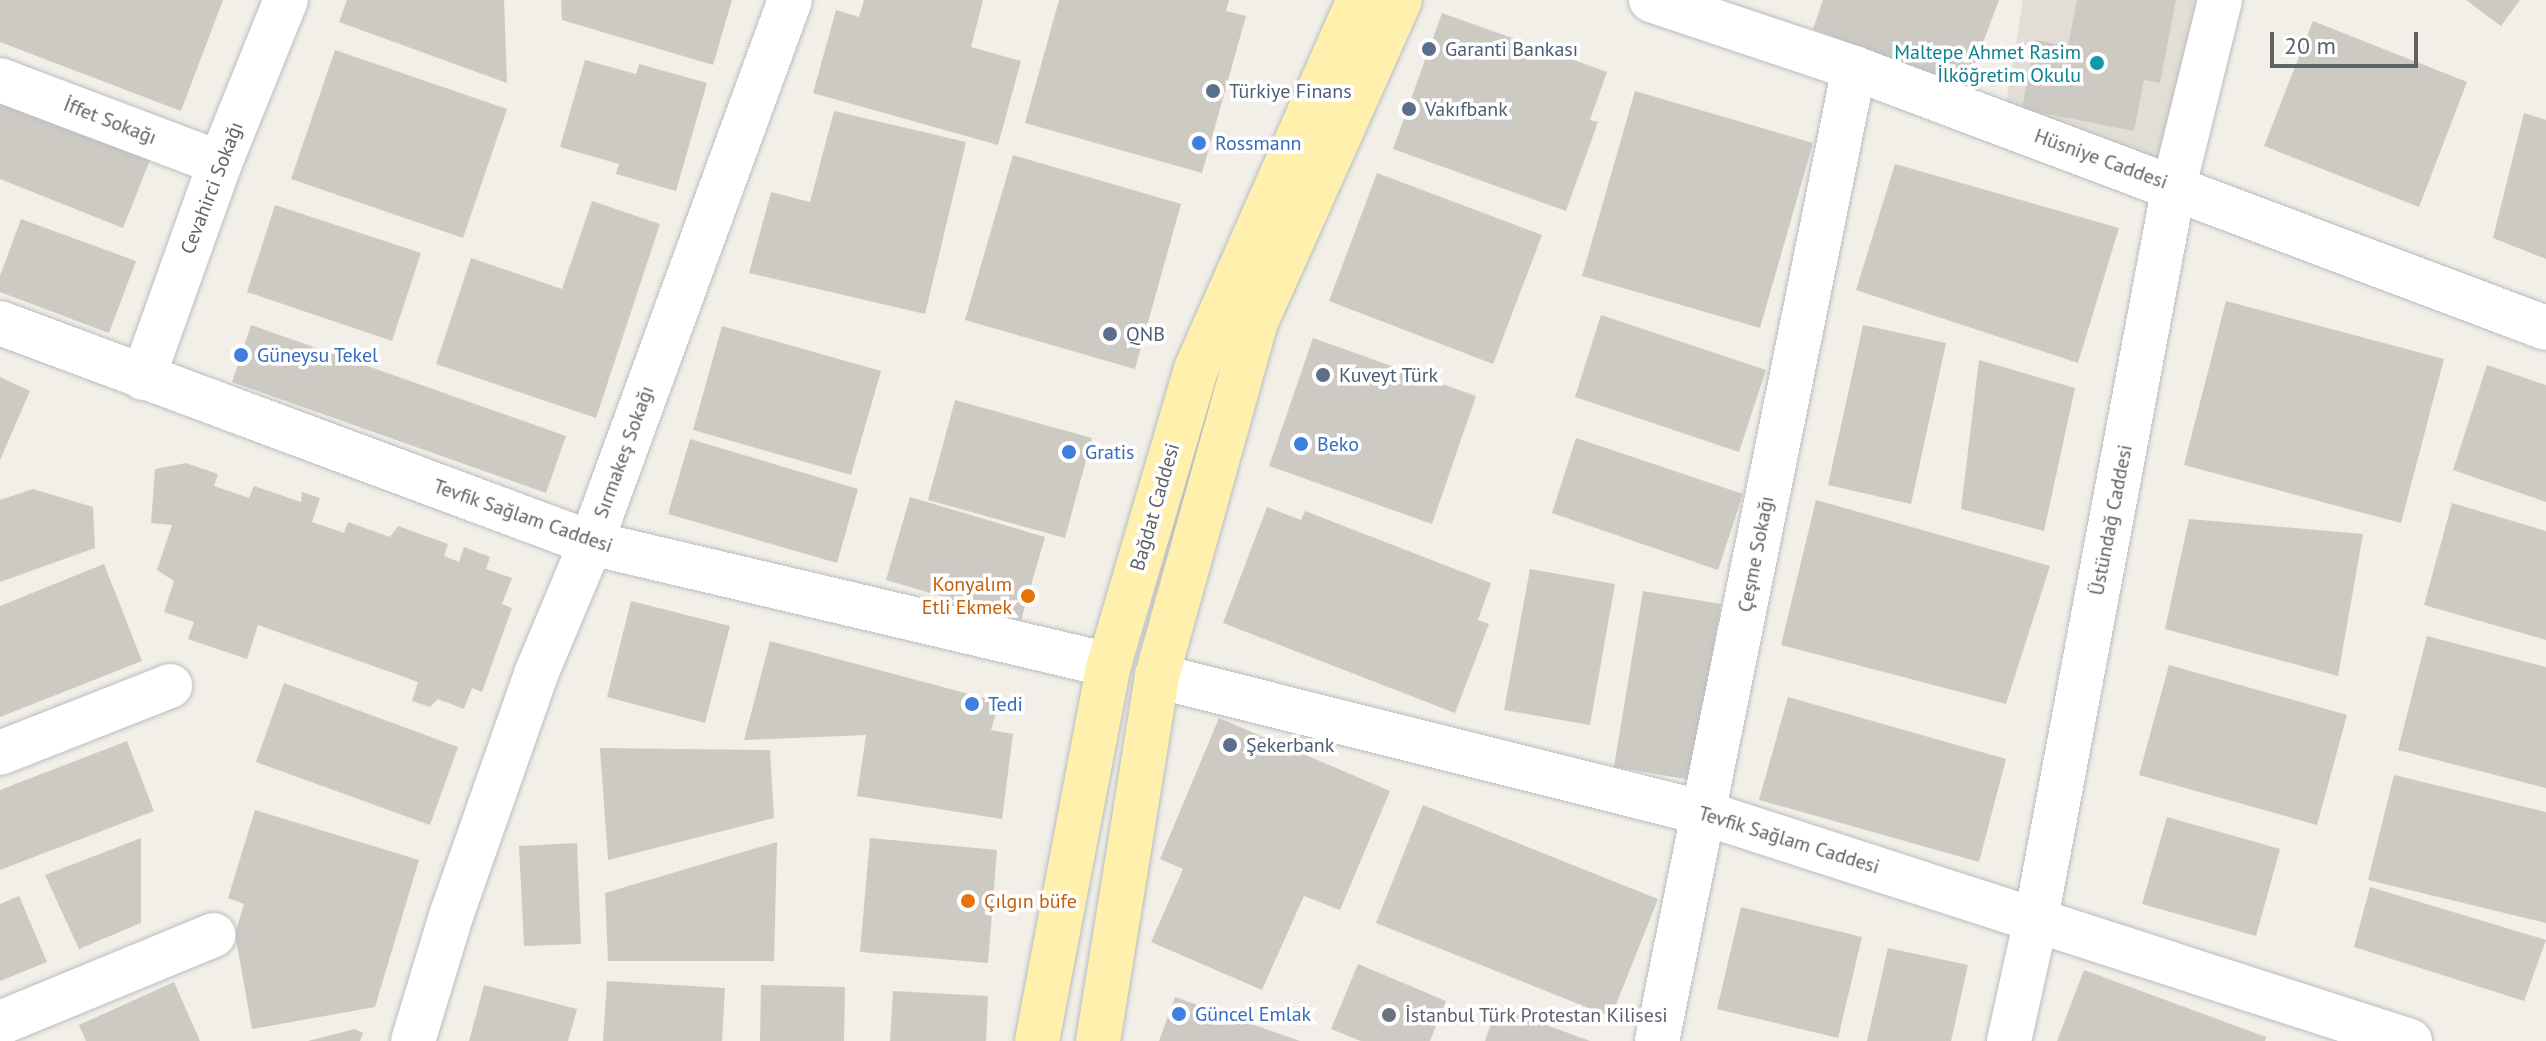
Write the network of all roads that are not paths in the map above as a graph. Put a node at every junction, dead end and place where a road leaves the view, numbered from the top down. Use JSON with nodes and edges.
{"nodes":[{"id":1,"x":286,"y":0,"type":"edge"},
{"id":2,"x":790,"y":0,"type":"edge"},
{"id":3,"x":1359,"y":0,"type":"edge"},
{"id":4,"x":1400,"y":0,"type":"edge"},
{"id":5,"x":1651,"y":0,"type":"edge"},
{"id":6,"x":2220,"y":0,"type":"edge"},
{"id":7,"x":1854,"y":68,"type":"junction"},
{"id":8,"x":0,"y":80,"type":"edge"},
{"id":9,"x":220,"y":163,"type":"junction"},
{"id":10,"x":2174,"y":186,"type":"junction"},
{"id":11,"x":0,"y":323,"type":"edge"},
{"id":12,"x":2546,"y":328,"type":"edge"},
{"id":13,"x":143,"y":378,"type":"junction"},
{"id":14,"x":591,"y":543,"type":"junction"},
{"id":15,"x":1109,"y":665,"type":"junction"},
{"id":16,"x":1157,"y":676,"type":"junction"},
{"id":17,"x":170,"y":686,"type":"dead end"},
{"id":18,"x":0,"y":753,"type":"edge"},
{"id":19,"x":1704,"y":813,"type":"junction"},
{"id":20,"x":2036,"y":919,"type":"junction"},
{"id":21,"x":214,"y":935,"type":"dead end"},
{"id":22,"x":0,"y":1023,"type":"edge"},
{"id":23,"x":413,"y":1041,"type":"edge"},
{"id":24,"x":1037,"y":1041,"type":"edge"},
{"id":25,"x":1098,"y":1041,"type":"edge"},
{"id":26,"x":1657,"y":1041,"type":"edge"},
{"id":27,"x":2009,"y":1041,"type":"edge"},
{"id":28,"x":2410,"y":1041,"type":"edge"}],
"edges":[{"from":1,"to":9,"type":"street","name":"Cevahirci Sokağı"},
{"from":2,"to":14,"type":"street","name":"Sırmakeş Sokağı"},
{"from":3,"to":15,"type":"main road","name":"Bağdat Caddesi"},
{"from":4,"to":16,"type":"main road"},
{"from":5,"to":7,"type":"street","name":"Hüsniye Caddesi"},
{"from":6,"to":10,"type":"street","name":"Üstündağ Caddesi"},
{"from":7,"to":10,"type":"street","name":"Hüsniye Caddesi"},
{"from":7,"to":19,"type":"street","name":"Çeşme Sokağı"},
{"from":8,"to":9,"type":"street","name":"İffet Sokağı"},
{"from":9,"to":13,"type":"street","name":"Cevahirci Sokağı"},
{"from":10,"to":12,"type":"street","name":"Hüsniye Caddesi"},
{"from":10,"to":20,"type":"street","name":"Üstündağ Caddesi"},
{"from":11,"to":13,"type":"street","name":"Tevfik Sağlam Caddesi"},
{"from":13,"to":14,"type":"street","name":"Tevfik Sağlam Caddesi"},
{"from":14,"to":15,"type":"street","name":"Tevfik Sağlam Caddesi"},
{"from":14,"to":23,"type":"street","name":"Sırmakeş Sokağı"},
{"from":15,"to":24,"type":"main road","name":"Bağdat Caddesi"},
{"from":16,"to":19,"type":"street","name":"Tevfik Sağlam Caddesi"},
{"from":16,"to":25,"type":"main road"},
{"from":17,"to":18,"type":"street"},
{"from":19,"to":20,"type":"street","name":"Tevfik Sağlam Caddesi"},
{"from":19,"to":26,"type":"street","name":"Çeşme Sokağı"},
{"from":20,"to":27,"type":"street","name":"Üstündağ Caddesi"},
{"from":20,"to":28,"type":"street","name":"Tevfik Sağlam Caddesi"},
{"from":21,"to":22,"type":"street"}]}
